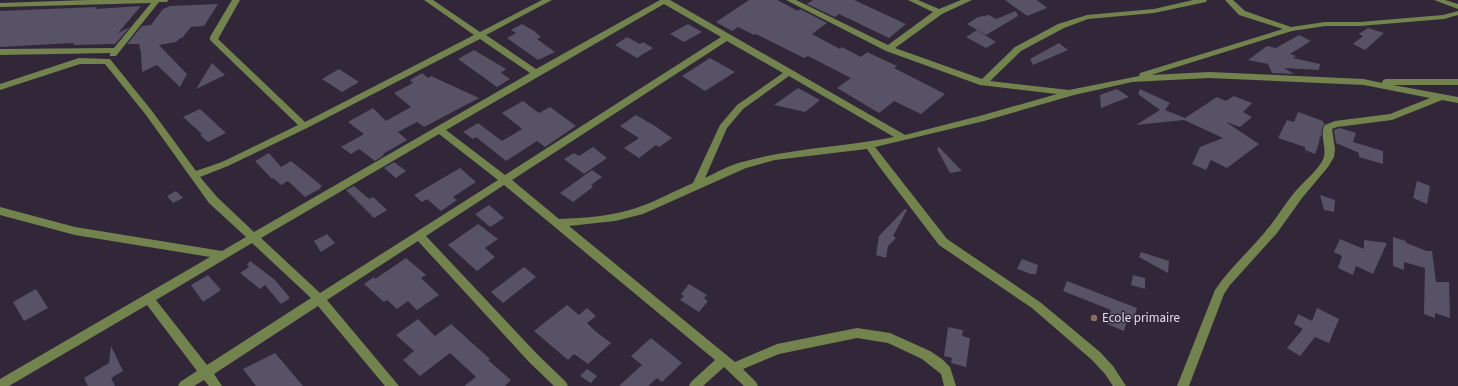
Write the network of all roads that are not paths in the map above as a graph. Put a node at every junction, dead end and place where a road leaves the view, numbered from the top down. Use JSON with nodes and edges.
{"nodes":[{"id":1,"x":157,"y":0,"type":"edge"},
{"id":2,"x":164,"y":0,"type":"edge"},
{"id":3,"x":236,"y":0,"type":"edge"},
{"id":4,"x":428,"y":0,"type":"edge"},
{"id":5,"x":548,"y":0,"type":"edge"},
{"id":6,"x":790,"y":0,"type":"edge"},
{"id":7,"x":912,"y":0,"type":"edge"},
{"id":8,"x":968,"y":0,"type":"edge"},
{"id":9,"x":1203,"y":0,"type":"edge"},
{"id":10,"x":1229,"y":0,"type":"edge"},
{"id":11,"x":1438,"y":0,"type":"edge"},
{"id":12,"x":665,"y":1,"type":"edge"},
{"id":13,"x":0,"y":5,"type":"edge"},
{"id":14,"x":1458,"y":7,"type":"edge"},
{"id":15,"x":939,"y":12,"type":"junction"},
{"id":16,"x":1458,"y":13,"type":"edge"},
{"id":17,"x":1291,"y":28,"type":"junction"},
{"id":18,"x":481,"y":35,"type":"junction"},
{"id":19,"x":727,"y":37,"type":"junction"},
{"id":20,"x":117,"y":50,"type":"junction"},
{"id":21,"x":889,"y":50,"type":"junction"},
{"id":22,"x":0,"y":52,"type":"edge"},
{"id":23,"x":107,"y":61,"type":"junction"},
{"id":24,"x":536,"y":73,"type":"junction"},
{"id":25,"x":788,"y":73,"type":"junction"},
{"id":26,"x":1132,"y":79,"type":"junction"},
{"id":27,"x":1364,"y":82,"type":"junction"},
{"id":28,"x":1458,"y":82,"type":"edge"},
{"id":29,"x":983,"y":83,"type":"junction"},
{"id":30,"x":0,"y":88,"type":"edge"},
{"id":31,"x":1073,"y":92,"type":"junction"},
{"id":32,"x":1440,"y":97,"type":"junction"},
{"id":33,"x":1458,"y":100,"type":"edge"},
{"id":34,"x":304,"y":126,"type":"junction"},
{"id":35,"x":440,"y":130,"type":"junction"},
{"id":36,"x":904,"y":138,"type":"junction"},
{"id":37,"x":869,"y":145,"type":"junction"},
{"id":38,"x":194,"y":176,"type":"junction"},
{"id":39,"x":505,"y":180,"type":"junction"},
{"id":40,"x":697,"y":185,"type":"junction"},
{"id":41,"x":0,"y":212,"type":"edge"},
{"id":42,"x":556,"y":223,"type":"junction"},
{"id":43,"x":420,"y":235,"type":"junction"},
{"id":44,"x":253,"y":237,"type":"junction"},
{"id":45,"x":223,"y":255,"type":"junction"},
{"id":46,"x":148,"y":298,"type":"junction"},
{"id":47,"x":319,"y":299,"type":"junction"},
{"id":48,"x":724,"y":359,"type":"junction"},
{"id":49,"x":734,"y":368,"type":"junction"},
{"id":50,"x":206,"y":372,"type":"junction"},
{"id":51,"x":0,"y":385,"type":"edge"},
{"id":52,"x":184,"y":386,"type":"edge"},
{"id":53,"x":216,"y":386,"type":"edge"},
{"id":54,"x":393,"y":386,"type":"edge"},
{"id":55,"x":562,"y":386,"type":"edge"},
{"id":56,"x":695,"y":386,"type":"edge"},
{"id":57,"x":752,"y":386,"type":"edge"},
{"id":58,"x":950,"y":386,"type":"edge"},
{"id":59,"x":1120,"y":386,"type":"edge"},
{"id":60,"x":1183,"y":386,"type":"edge"}],
"edges":[{"from":1,"to":2,"type":"street"},
{"from":1,"to":13,"type":"street"},
{"from":1,"to":20,"type":"street"},
{"from":3,"to":34,"type":"street"},
{"from":4,"to":18,"type":"street"},
{"from":5,"to":18,"type":"street"},
{"from":6,"to":21,"type":"street"},
{"from":7,"to":15,"type":"street"},
{"from":8,"to":15,"type":"street"},
{"from":9,"to":29,"type":"street"},
{"from":10,"to":17,"type":"street"},
{"from":11,"to":14,"type":"street"},
{"from":12,"to":19,"type":"street"},
{"from":12,"to":24,"type":"street"},
{"from":15,"to":21,"type":"street"},
{"from":16,"to":17,"type":"street"},
{"from":17,"to":26,"type":"street"},
{"from":18,"to":24,"type":"street"},
{"from":18,"to":34,"type":"street"},
{"from":19,"to":25,"type":"street"},
{"from":19,"to":39,"type":"street"},
{"from":20,"to":22,"type":"street"},
{"from":20,"to":23,"type":"street"},
{"from":21,"to":29,"type":"street"},
{"from":23,"to":30,"type":"street"},
{"from":23,"to":38,"type":"street"},
{"from":24,"to":35,"type":"street"},
{"from":25,"to":36,"type":"street"},
{"from":25,"to":40,"type":"street"},
{"from":26,"to":27,"type":"street"},
{"from":26,"to":31,"type":"street"},
{"from":27,"to":28,"type":"street"},
{"from":27,"to":32,"type":"street"},
{"from":29,"to":31,"type":"street"},
{"from":31,"to":36,"type":"street"},
{"from":32,"to":33,"type":"street"},
{"from":32,"to":60,"type":"street"},
{"from":34,"to":38,"type":"street"},
{"from":35,"to":39,"type":"street"},
{"from":35,"to":44,"type":"street"},
{"from":36,"to":37,"type":"street"},
{"from":37,"to":40,"type":"street"},
{"from":37,"to":59,"type":"street"},
{"from":38,"to":44,"type":"street"},
{"from":39,"to":42,"type":"street"},
{"from":39,"to":43,"type":"street"},
{"from":40,"to":42,"type":"street"},
{"from":41,"to":45,"type":"street"},
{"from":42,"to":48,"type":"street"},
{"from":43,"to":47,"type":"street"},
{"from":43,"to":55,"type":"street"},
{"from":44,"to":45,"type":"street"},
{"from":44,"to":47,"type":"street"},
{"from":45,"to":46,"type":"street"},
{"from":46,"to":50,"type":"street"},
{"from":46,"to":51,"type":"street"},
{"from":47,"to":50,"type":"street"},
{"from":47,"to":54,"type":"street"},
{"from":48,"to":49,"type":"street"},
{"from":48,"to":56,"type":"street"},
{"from":49,"to":57,"type":"street"},
{"from":49,"to":58,"type":"street"},
{"from":50,"to":52,"type":"street"},
{"from":50,"to":53,"type":"street"}]}
